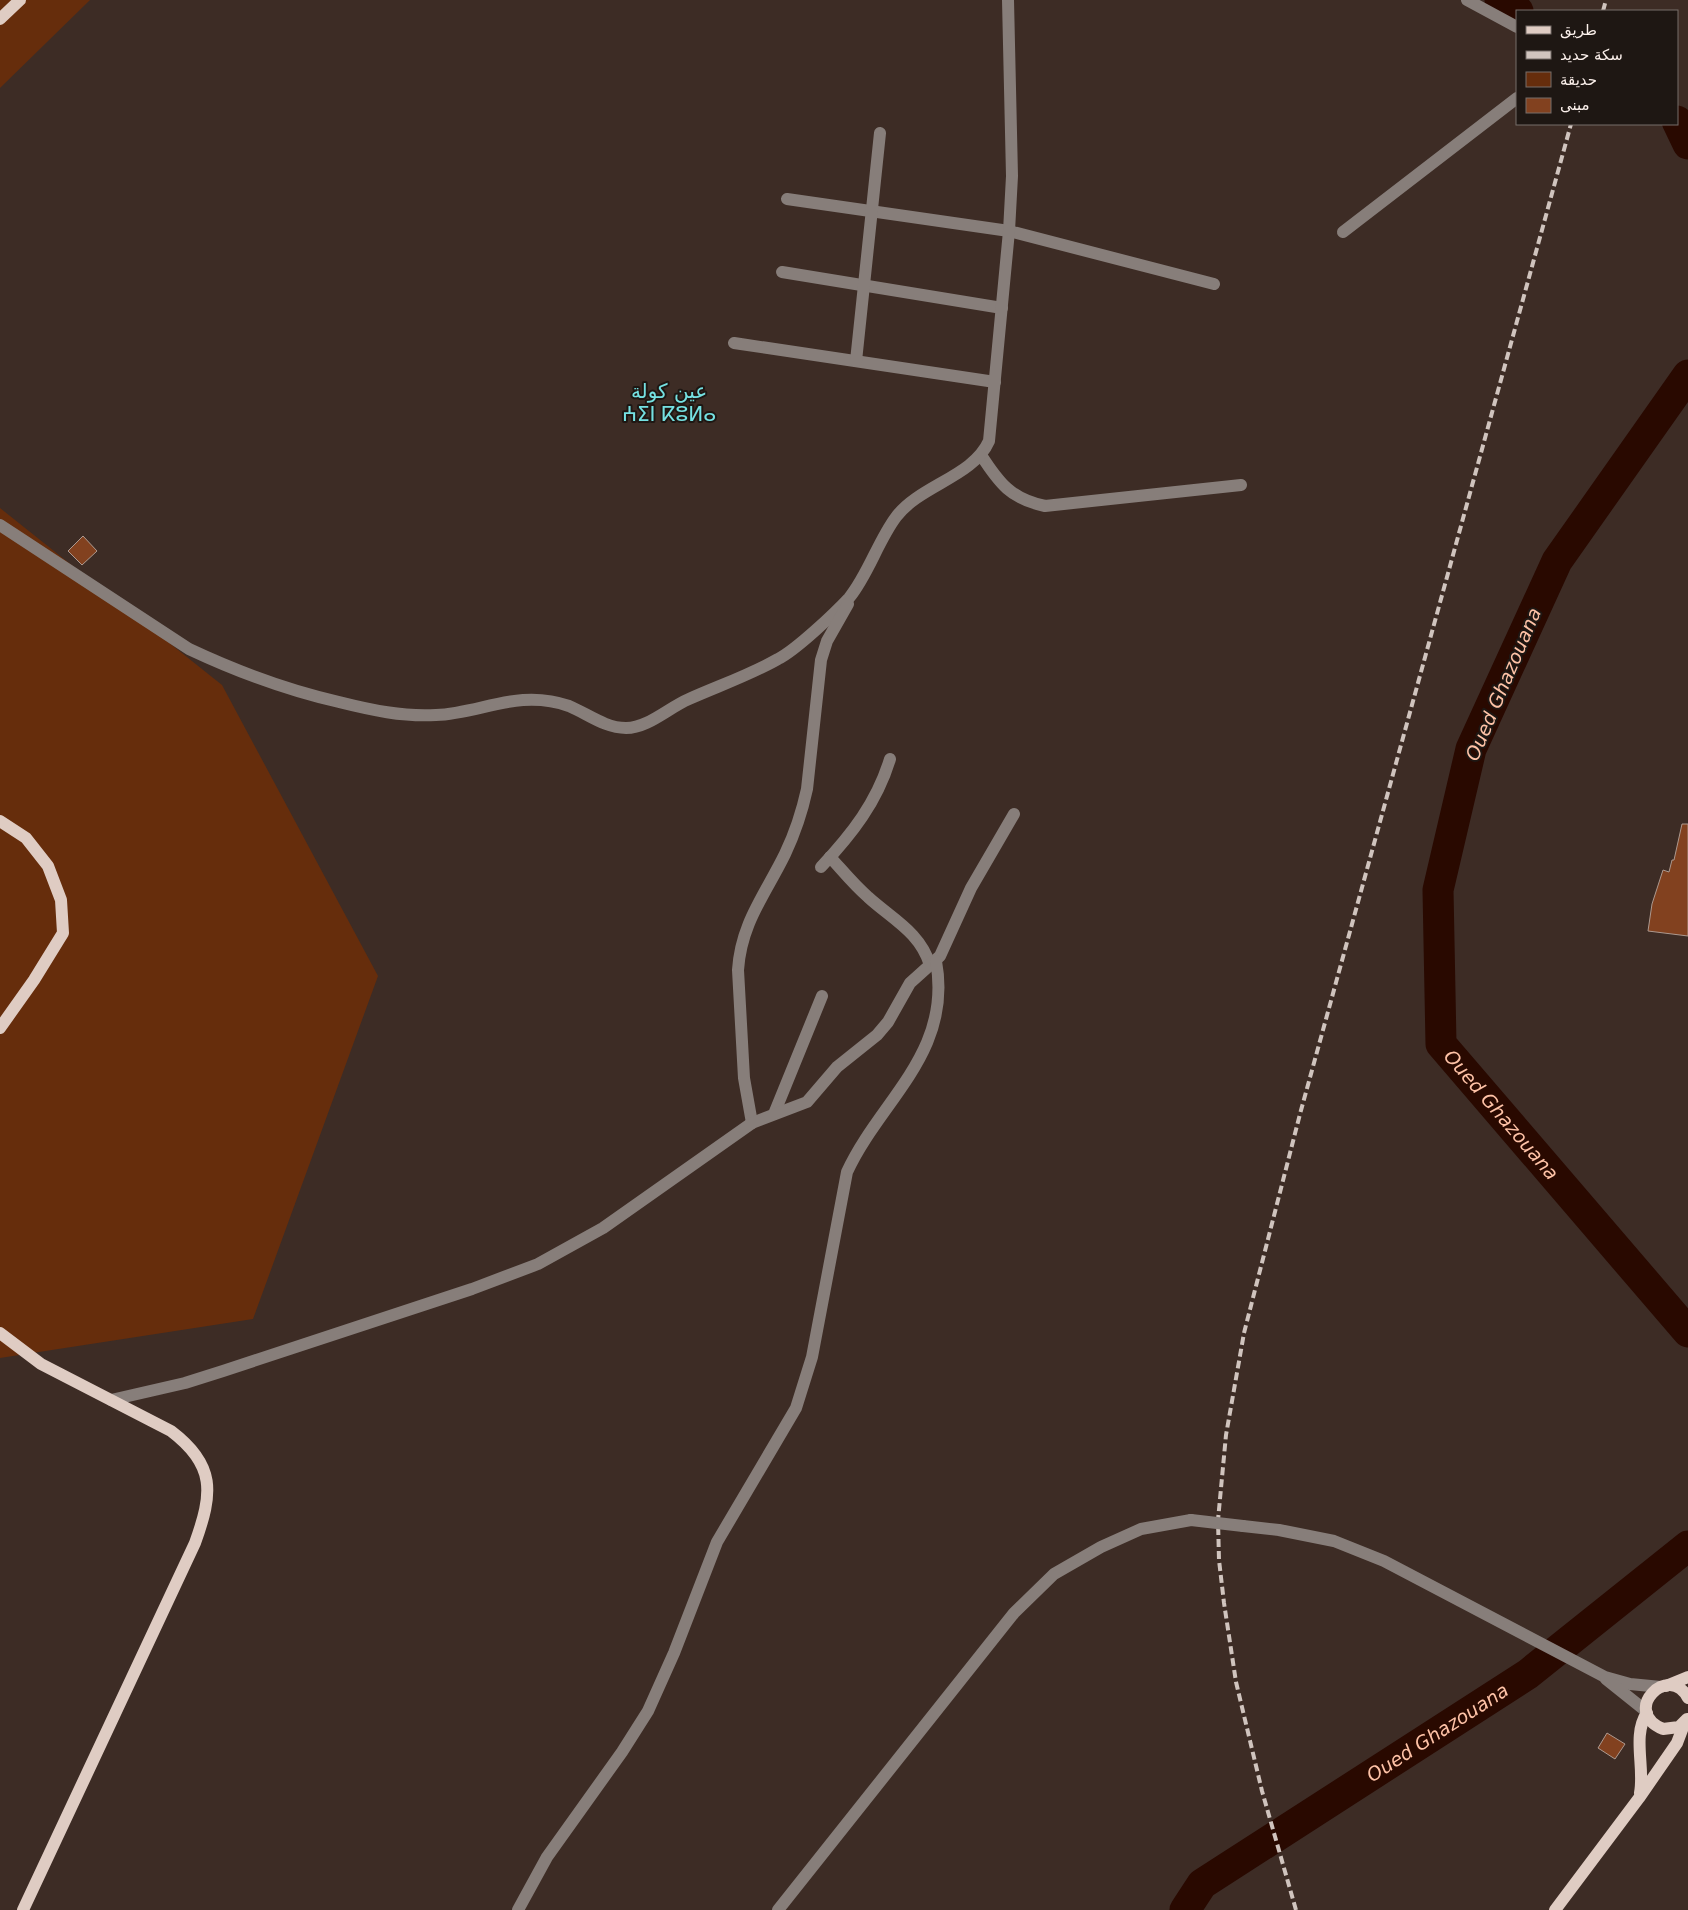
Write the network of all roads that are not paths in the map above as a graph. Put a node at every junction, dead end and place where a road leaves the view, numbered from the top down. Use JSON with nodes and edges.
{"nodes":[{"id":1,"x":20,"y":0,"type":"edge"},
{"id":2,"x":1008,"y":0,"type":"edge"},
{"id":3,"x":1467,"y":0,"type":"edge"},
{"id":4,"x":0,"y":19,"type":"edge"},
{"id":5,"x":1516,"y":26,"type":"edge"},
{"id":6,"x":1516,"y":99,"type":"edge"},
{"id":7,"x":880,"y":133,"type":"dead end"},
{"id":8,"x":787,"y":199,"type":"dead end"},
{"id":9,"x":871,"y":211,"type":"junction"},
{"id":10,"x":1009,"y":231,"type":"junction"},
{"id":11,"x":1343,"y":232,"type":"dead end"},
{"id":12,"x":782,"y":272,"type":"dead end"},
{"id":13,"x":1214,"y":284,"type":"dead end"},
{"id":14,"x":864,"y":285,"type":"junction"},
{"id":15,"x":1002,"y":308,"type":"junction"},
{"id":16,"x":734,"y":343,"type":"dead end"},
{"id":17,"x":856,"y":361,"type":"junction"},
{"id":18,"x":995,"y":382,"type":"junction"},
{"id":19,"x":981,"y":455,"type":"junction"},
{"id":20,"x":1241,"y":485,"type":"dead end"},
{"id":21,"x":0,"y":525,"type":"edge"},
{"id":22,"x":850,"y":597,"type":"junction"},
{"id":23,"x":890,"y":759,"type":"dead end"},
{"id":24,"x":1014,"y":814,"type":"dead end"},
{"id":25,"x":0,"y":821,"type":"edge"},
{"id":26,"x":830,"y":857,"type":"junction"},
{"id":27,"x":821,"y":867,"type":"dead end"},
{"id":28,"x":933,"y":963,"type":"junction"},
{"id":29,"x":822,"y":996,"type":"dead end"},
{"id":30,"x":0,"y":1028,"type":"edge"},
{"id":31,"x":774,"y":1114,"type":"junction"},
{"id":32,"x":752,"y":1123,"type":"junction"},
{"id":33,"x":0,"y":1333,"type":"edge"},
{"id":34,"x":111,"y":1400,"type":"junction"},
{"id":35,"x":1688,"y":1676,"type":"edge"},
{"id":36,"x":1605,"y":1677,"type":"junction"},
{"id":37,"x":1664,"y":1686,"type":"junction"},
{"id":38,"x":1688,"y":1698,"type":"edge"},
{"id":39,"x":1646,"y":1712,"type":"junction"},
{"id":40,"x":1686,"y":1720,"type":"edge"},
{"id":41,"x":1639,"y":1798,"type":"junction"},
{"id":42,"x":23,"y":1910,"type":"edge"},
{"id":43,"x":518,"y":1910,"type":"edge"},
{"id":44,"x":778,"y":1910,"type":"edge"},
{"id":45,"x":1555,"y":1910,"type":"edge"}],
"edges":[{"from":1,"to":4,"type":"main road"},
{"from":2,"to":10,"type":"street"},
{"from":3,"to":5,"type":"street"},
{"from":6,"to":11,"type":"street"},
{"from":7,"to":9,"type":"street"},
{"from":8,"to":9,"type":"street"},
{"from":9,"to":10,"type":"street"},
{"from":9,"to":14,"type":"street"},
{"from":10,"to":13,"type":"street"},
{"from":10,"to":15,"type":"street"},
{"from":12,"to":14,"type":"street"},
{"from":14,"to":15,"type":"street"},
{"from":14,"to":17,"type":"street"},
{"from":15,"to":18,"type":"street"},
{"from":16,"to":17,"type":"street"},
{"from":17,"to":18,"type":"street"},
{"from":18,"to":19,"type":"street"},
{"from":19,"to":20,"type":"street"},
{"from":19,"to":22,"type":"street"},
{"from":21,"to":22,"type":"street"},
{"from":22,"to":32,"type":"street"},
{"from":23,"to":26,"type":"street"},
{"from":24,"to":28,"type":"street"},
{"from":25,"to":30,"type":"main road"},
{"from":26,"to":27,"type":"street"},
{"from":26,"to":28,"type":"street"},
{"from":28,"to":31,"type":"street"},
{"from":28,"to":43,"type":"street"},
{"from":29,"to":31,"type":"street"},
{"from":31,"to":32,"type":"street"},
{"from":32,"to":34,"type":"street"},
{"from":33,"to":34,"type":"main road"},
{"from":34,"to":42,"type":"main road"},
{"from":35,"to":37,"type":"main road"},
{"from":36,"to":37,"type":"street"},
{"from":36,"to":39,"type":"street"},
{"from":36,"to":44,"type":"street","bridge":true},
{"from":37,"to":38,"type":"main road"},
{"from":37,"to":39,"type":"main road"},
{"from":39,"to":40,"type":"main road"},
{"from":39,"to":41,"type":"main road"},
{"from":40,"to":41,"type":"main road"},
{"from":41,"to":45,"type":"main road"}]}
